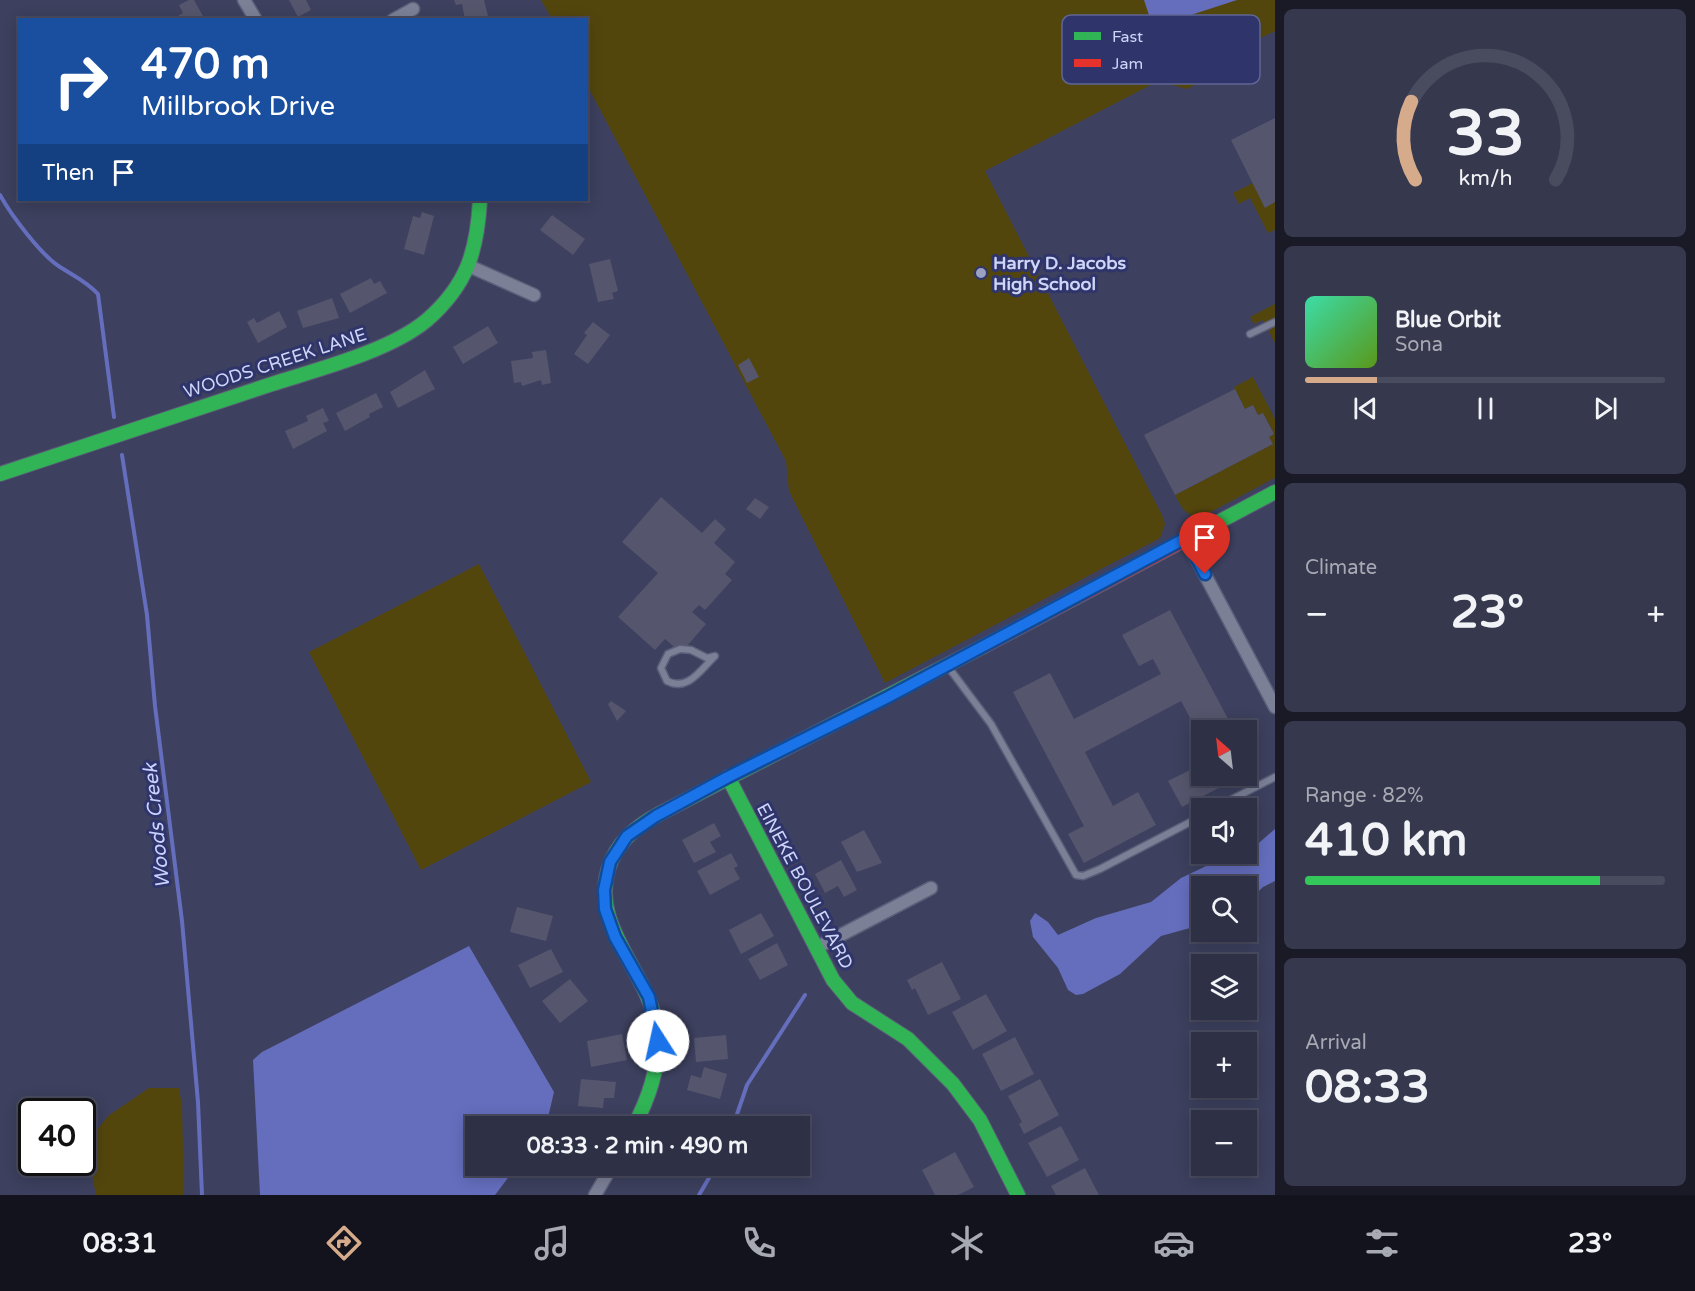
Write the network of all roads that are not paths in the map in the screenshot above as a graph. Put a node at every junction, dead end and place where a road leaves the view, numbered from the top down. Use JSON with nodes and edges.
{"nodes":[{"id":1,"x":244,"y":0,"type":"edge"},
{"id":2,"x":413,"y":10,"type":"edge"},
{"id":3,"x":255,"y":18,"type":"edge"},
{"id":4,"x":397,"y":18,"type":"edge"},
{"id":5,"x":480,"y":201,"type":"edge"},
{"id":6,"x":469,"y":266,"type":"junction"},
{"id":7,"x":534,"y":295,"type":"dead end"},
{"id":8,"x":1275,"y":322,"type":"edge"},
{"id":9,"x":1250,"y":334,"type":"dead end"},
{"id":10,"x":0,"y":474,"type":"edge"},
{"id":11,"x":1275,"y":492,"type":"edge"},
{"id":12,"x":1186,"y":538,"type":"junction"},
{"id":13,"x":715,"y":657,"type":"joint"},
{"id":14,"x":947,"y":665,"type":"junction"},
{"id":15,"x":1275,"y":707,"type":"edge"},
{"id":16,"x":728,"y":777,"type":"junction"},
{"id":17,"x":1275,"y":777,"type":"edge"},
{"id":18,"x":1234,"y":798,"type":"edge"},
{"id":19,"x":1191,"y":822,"type":"edge"},
{"id":20,"x":931,"y":888,"type":"dead end"},
{"id":21,"x":816,"y":948,"type":"junction"},
{"id":22,"x":640,"y":1116,"type":"edge"},
{"id":23,"x":606,"y":1176,"type":"edge"},
{"id":24,"x":595,"y":1195,"type":"edge"},
{"id":25,"x":1018,"y":1195,"type":"edge"}],
"edges":[{"from":1,"to":3,"type":"street"},
{"from":2,"to":4,"type":"street"},
{"from":5,"to":6,"type":"street","name":"WOODS CREEK LANE"},
{"from":6,"to":7,"type":"street"},
{"from":6,"to":10,"type":"street","name":"WOODS CREEK LANE"},
{"from":8,"to":9,"type":"lane"},
{"from":11,"to":12,"type":"street"},
{"from":12,"to":14,"type":"street"},
{"from":12,"to":15,"type":"street"},
{"from":13,"to":13,"type":"lane"},
{"from":14,"to":16,"type":"street"},
{"from":14,"to":19,"type":"lane"},
{"from":16,"to":21,"type":"street","name":"EINEKE BOULEVARD"},
{"from":16,"to":22,"type":"street"},
{"from":17,"to":18,"type":"lane"},
{"from":20,"to":21,"type":"street"},
{"from":21,"to":25,"type":"street","name":"EINEKE BOULEVARD"},
{"from":23,"to":24,"type":"street"}]}
